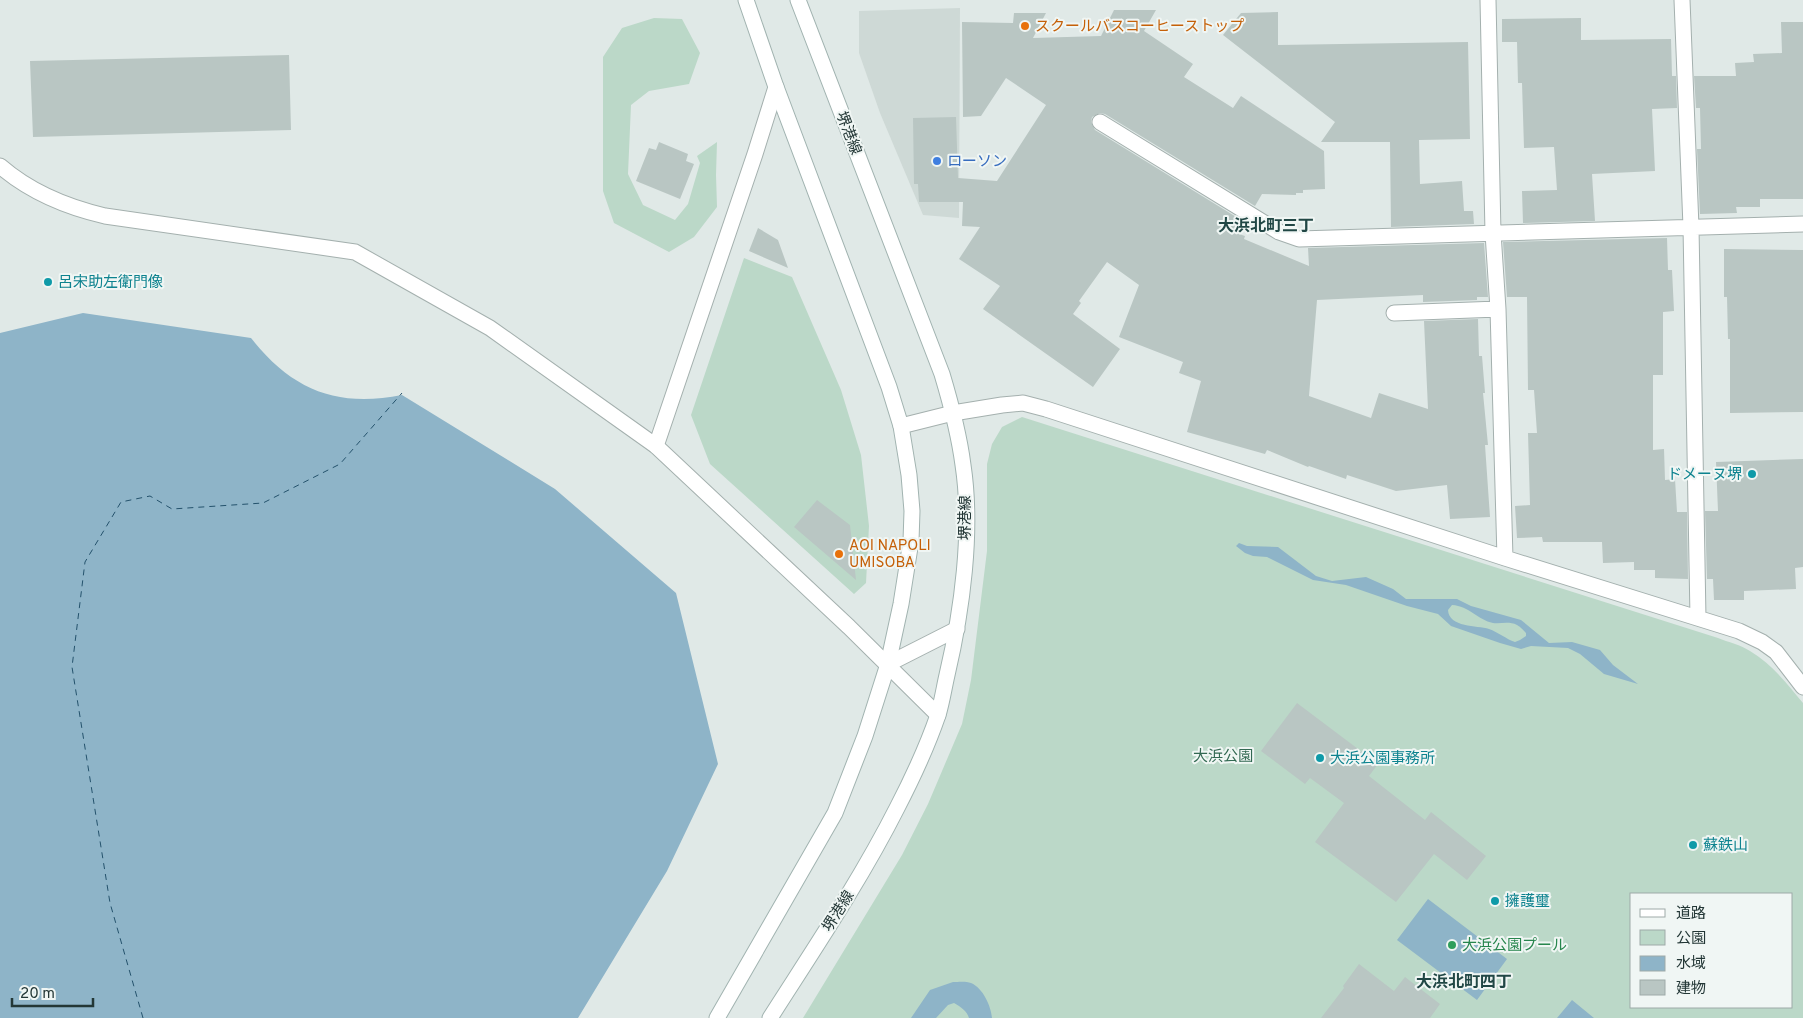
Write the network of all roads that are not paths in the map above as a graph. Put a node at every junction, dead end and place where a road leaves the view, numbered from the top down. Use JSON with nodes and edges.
{"nodes":[{"id":1,"x":746,"y":0,"type":"edge"},
{"id":2,"x":798,"y":0,"type":"edge"},
{"id":3,"x":1488,"y":0,"type":"edge"},
{"id":4,"x":1682,"y":0,"type":"edge"},
{"id":5,"x":776,"y":88,"type":"junction"},
{"id":6,"x":1100,"y":122,"type":"dead end"},
{"id":7,"x":0,"y":166,"type":"edge"},
{"id":8,"x":1803,"y":224,"type":"edge"},
{"id":9,"x":1691,"y":227,"type":"junction"},
{"id":10,"x":1493,"y":233,"type":"junction"},
{"id":11,"x":1498,"y":309,"type":"junction"},
{"id":12,"x":1394,"y":313,"type":"dead end"},
{"id":13,"x":953,"y":414,"type":"junction"},
{"id":14,"x":901,"y":426,"type":"junction"},
{"id":15,"x":656,"y":446,"type":"junction"},
{"id":16,"x":1505,"y":558,"type":"junction"},
{"id":17,"x":1698,"y":618,"type":"junction"},
{"id":18,"x":957,"y":629,"type":"junction"},
{"id":19,"x":888,"y":664,"type":"junction"},
{"id":20,"x":1803,"y":687,"type":"edge"},
{"id":21,"x":938,"y":715,"type":"junction"},
{"id":22,"x":717,"y":1018,"type":"edge"},
{"id":23,"x":770,"y":1018,"type":"edge"}],
"edges":[{"from":1,"to":5,"type":"street"},
{"from":2,"to":13,"type":"street","name":"堺港線"},
{"from":3,"to":10,"type":"street"},
{"from":4,"to":9,"type":"street"},
{"from":5,"to":14,"type":"street"},
{"from":5,"to":15,"type":"street"},
{"from":6,"to":10,"type":"street"},
{"from":7,"to":15,"type":"street"},
{"from":8,"to":9,"type":"street"},
{"from":9,"to":10,"type":"street"},
{"from":9,"to":17,"type":"street"},
{"from":10,"to":11,"type":"street"},
{"from":11,"to":12,"type":"street"},
{"from":11,"to":16,"type":"street"},
{"from":13,"to":14,"type":"street"},
{"from":13,"to":16,"type":"street"},
{"from":13,"to":18,"type":"street","name":"堺港線"},
{"from":14,"to":19,"type":"street"},
{"from":15,"to":19,"type":"street"},
{"from":16,"to":17,"type":"street"},
{"from":17,"to":20,"type":"street"},
{"from":18,"to":19,"type":"street"},
{"from":18,"to":21,"type":"street","name":"堺港線"},
{"from":19,"to":21,"type":"street"},
{"from":19,"to":22,"type":"street"},
{"from":21,"to":23,"type":"street","name":"堺港線"}]}
